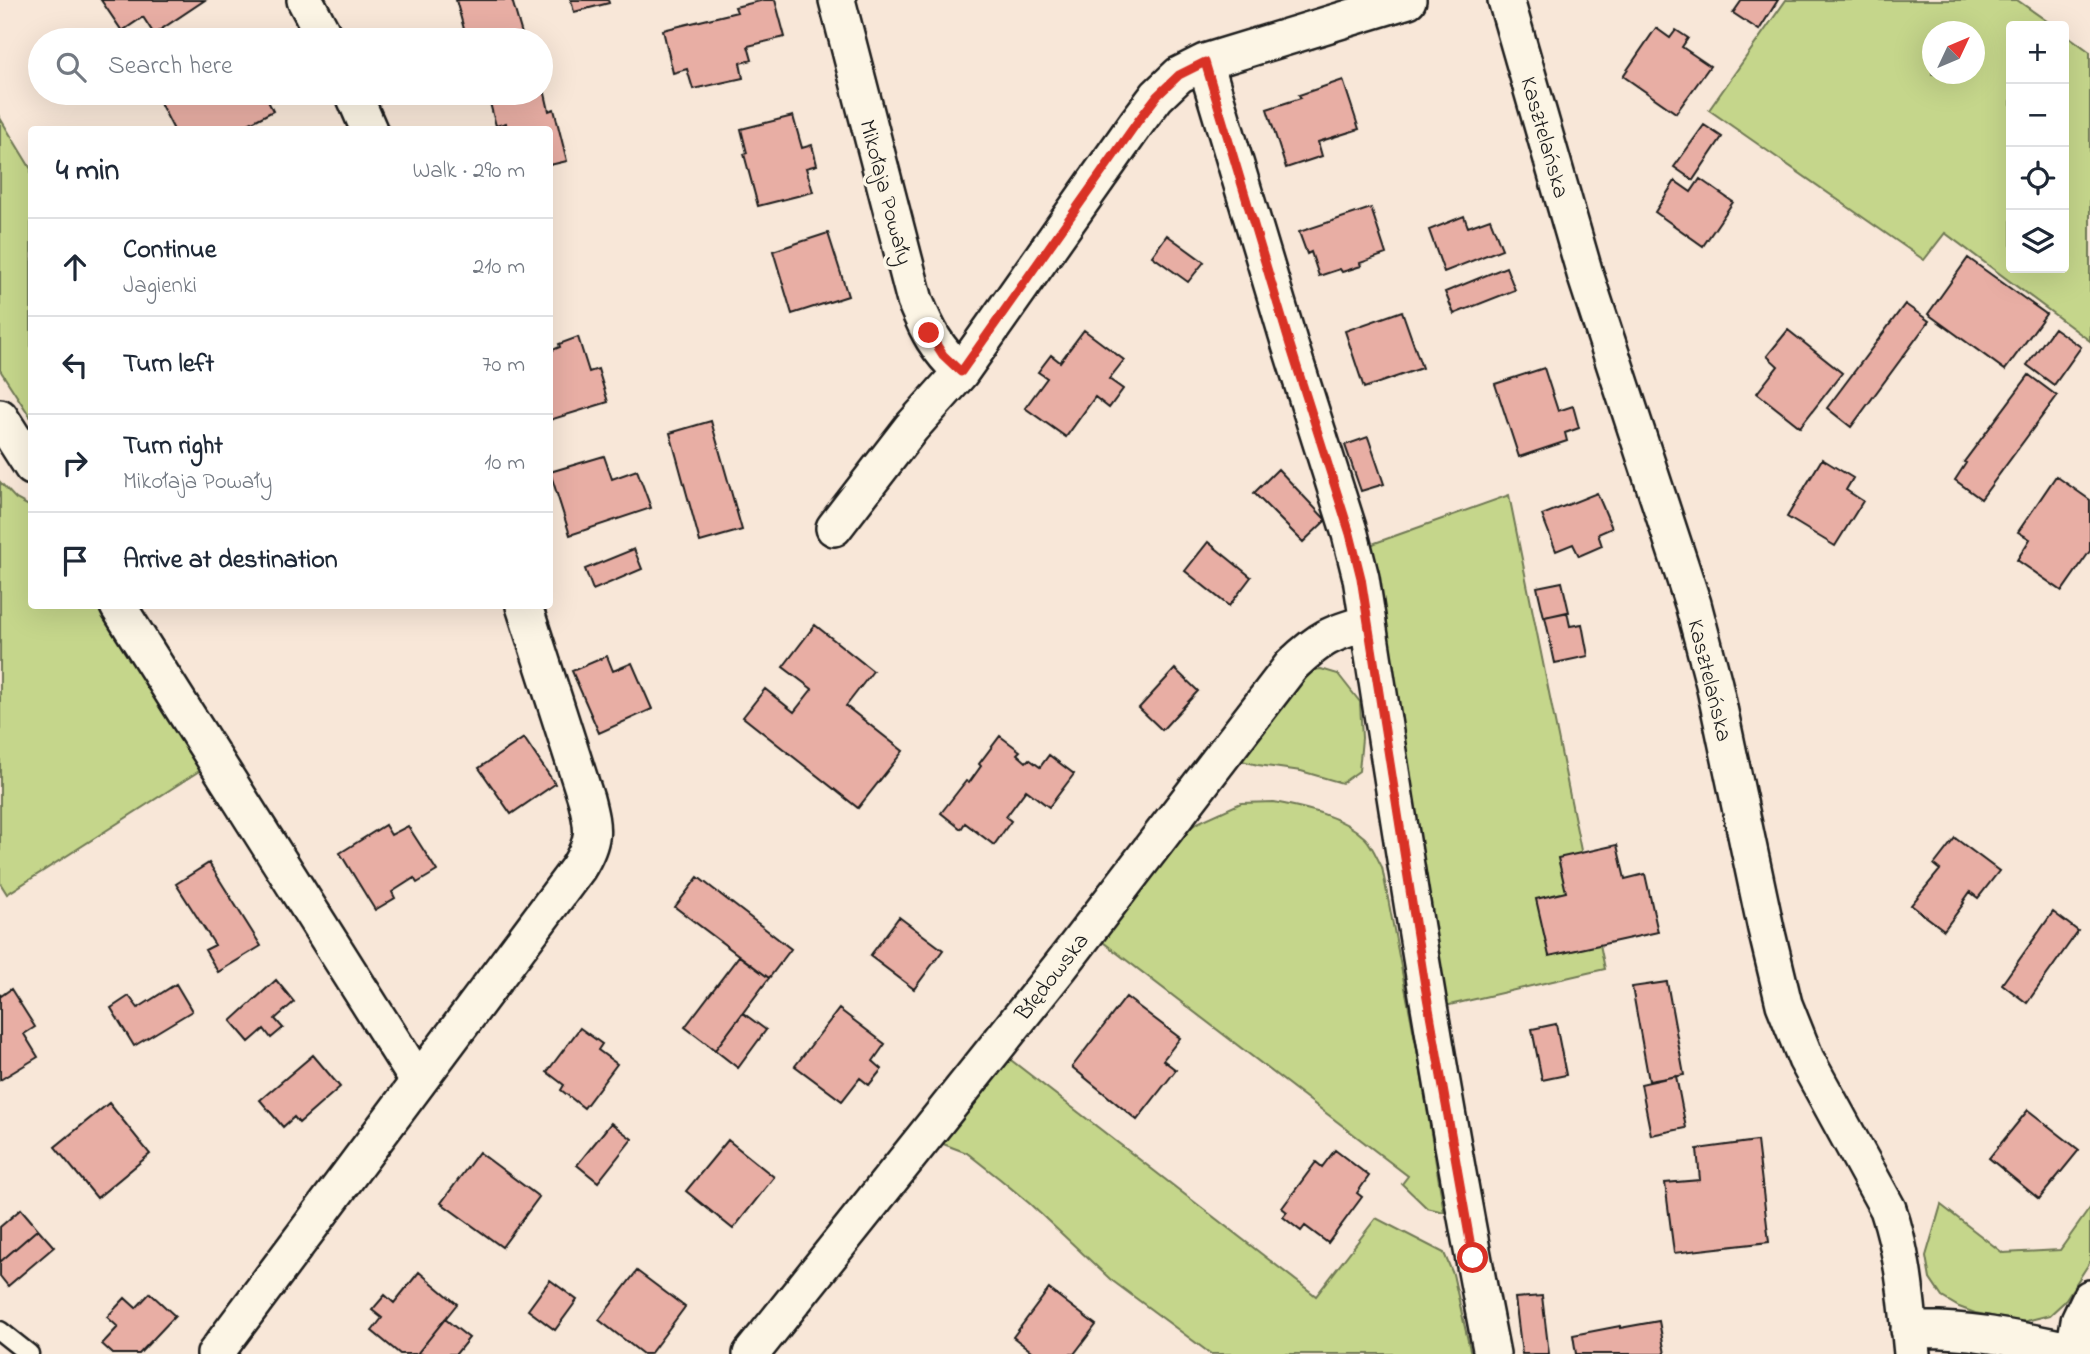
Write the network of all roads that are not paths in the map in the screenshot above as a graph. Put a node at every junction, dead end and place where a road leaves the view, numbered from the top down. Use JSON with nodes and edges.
{"nodes":[{"id":1,"x":305,"y":0,"type":"edge"},
{"id":2,"x":837,"y":0,"type":"edge"},
{"id":3,"x":1408,"y":0,"type":"edge"},
{"id":4,"x":1507,"y":0,"type":"edge"},
{"id":5,"x":320,"y":28,"type":"edge"},
{"id":6,"x":1205,"y":62,"type":"junction"},
{"id":7,"x":358,"y":105,"type":"edge"},
{"id":8,"x":367,"y":126,"type":"edge"},
{"id":9,"x":961,"y":372,"type":"junction"},
{"id":10,"x":0,"y":418,"type":"edge"},
{"id":11,"x":28,"y":461,"type":"edge"},
{"id":12,"x":834,"y":528,"type":"dead end"},
{"id":13,"x":120,"y":609,"type":"edge"},
{"id":14,"x":525,"y":609,"type":"edge"},
{"id":15,"x":1368,"y":623,"type":"junction"},
{"id":16,"x":418,"y":1081,"type":"junction"},
{"id":17,"x":2090,"y":1298,"type":"edge"},
{"id":18,"x":0,"y":1331,"type":"edge"},
{"id":19,"x":1911,"y":1342,"type":"edge"},
{"id":20,"x":2081,"y":1353,"type":"edge"},
{"id":21,"x":29,"y":1354,"type":"edge"},
{"id":22,"x":215,"y":1354,"type":"edge"},
{"id":23,"x":751,"y":1354,"type":"edge"},
{"id":24,"x":1492,"y":1354,"type":"edge"}],
"edges":[{"from":1,"to":5,"type":"street"},
{"from":2,"to":9,"type":"street","name":"Mikołaja Powały"},
{"from":3,"to":6,"type":"street"},
{"from":4,"to":19,"type":"street","name":"Kasztelańska"},
{"from":6,"to":9,"type":"street"},
{"from":6,"to":15,"type":"street"},
{"from":7,"to":8,"type":"street"},
{"from":9,"to":12,"type":"street"},
{"from":10,"to":11,"type":"street"},
{"from":13,"to":16,"type":"street"},
{"from":14,"to":16,"type":"street"},
{"from":15,"to":23,"type":"street","name":"Błędowska"},
{"from":15,"to":24,"type":"street"},
{"from":16,"to":22,"type":"street"},
{"from":17,"to":20,"type":"street"},
{"from":18,"to":21,"type":"lane"},
{"from":19,"to":20,"type":"street"}]}
